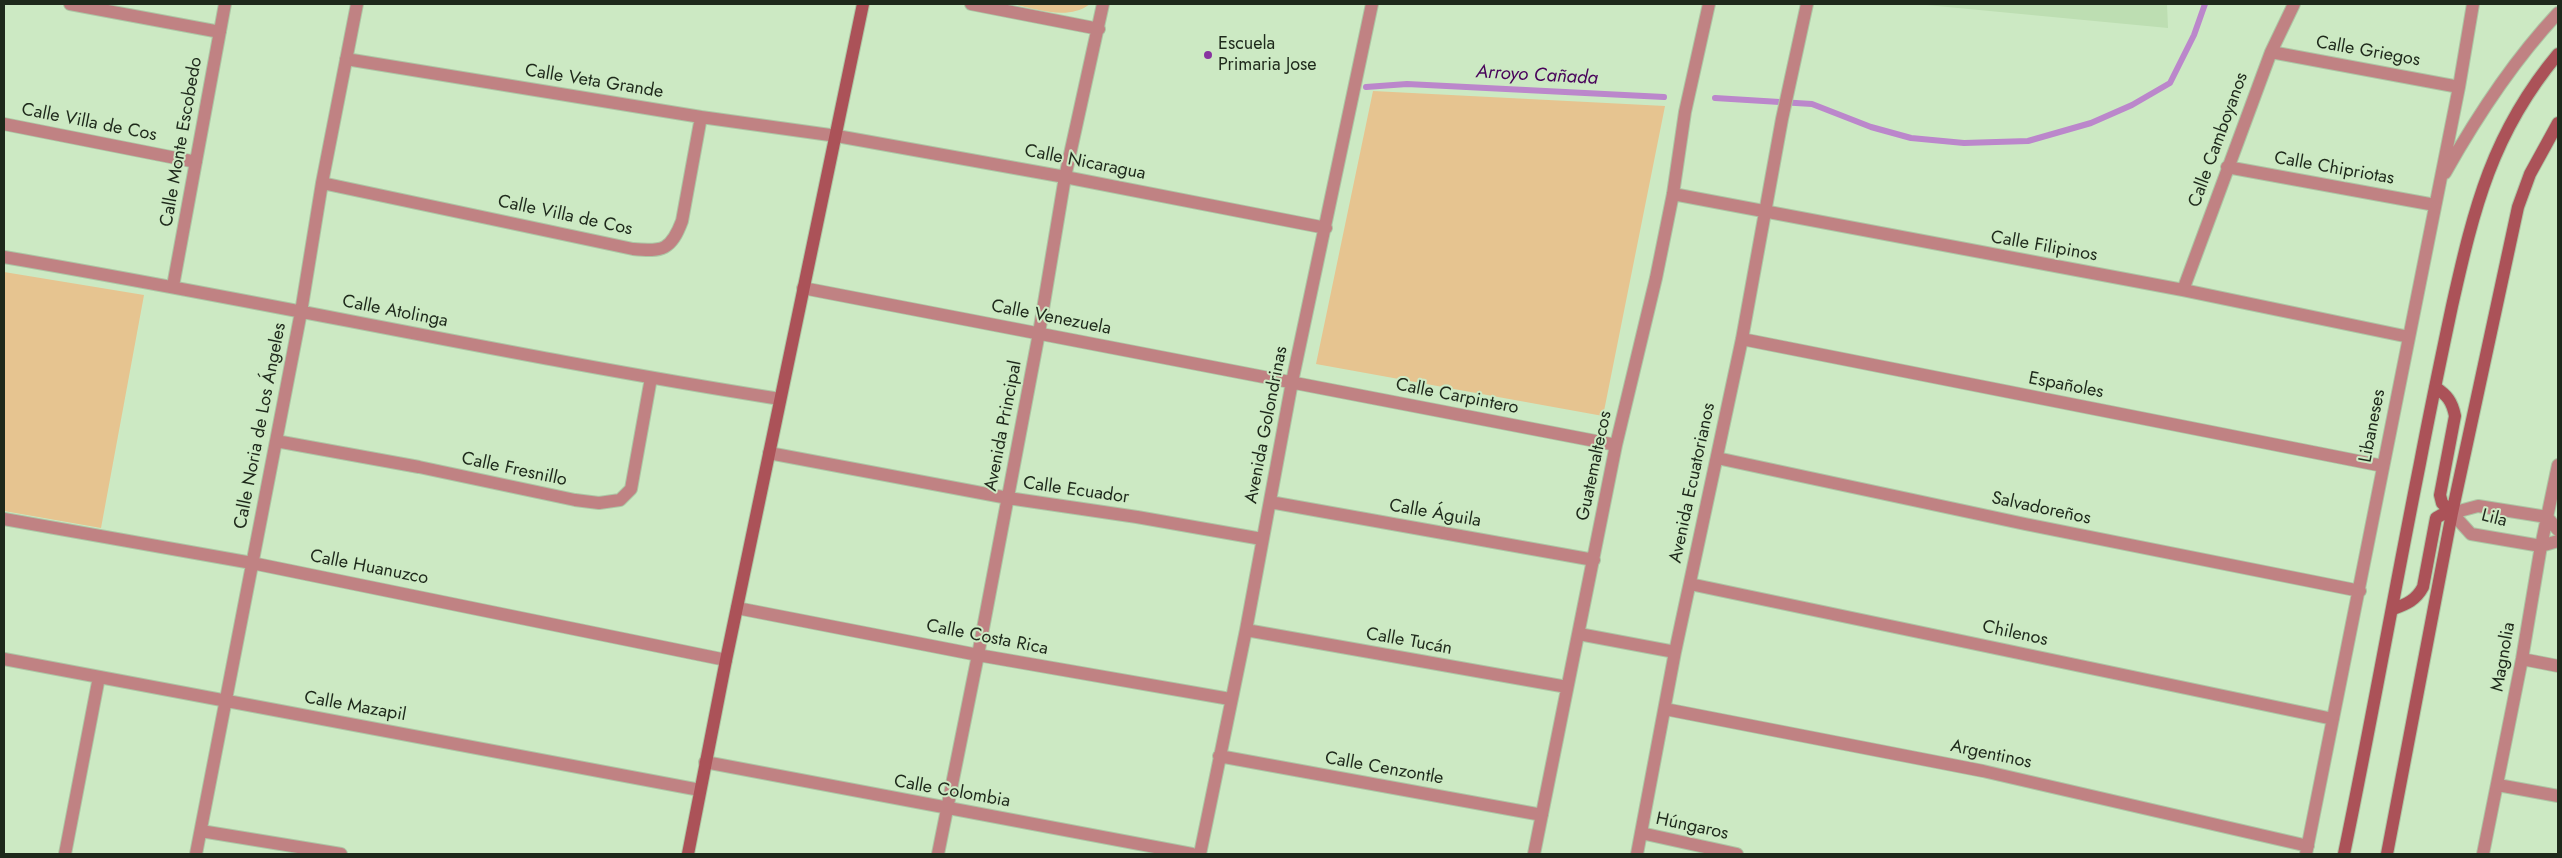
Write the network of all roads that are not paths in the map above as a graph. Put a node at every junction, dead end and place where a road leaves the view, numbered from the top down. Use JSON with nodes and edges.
{"nodes":[{"id":1,"x":70,"y":4,"type":"edge"},
{"id":2,"x":225,"y":4,"type":"edge"},
{"id":3,"x":357,"y":4,"type":"edge"},
{"id":4,"x":863,"y":4,"type":"edge"},
{"id":5,"x":971,"y":4,"type":"edge"},
{"id":6,"x":1103,"y":4,"type":"edge"},
{"id":7,"x":1372,"y":4,"type":"edge"},
{"id":8,"x":1709,"y":4,"type":"edge"},
{"id":9,"x":1808,"y":4,"type":"edge"},
{"id":10,"x":2294,"y":4,"type":"edge"},
{"id":11,"x":2473,"y":4,"type":"edge"},
{"id":12,"x":2558,"y":13,"type":"edge"},
{"id":13,"x":1099,"y":29,"type":"junction"},
{"id":14,"x":220,"y":32,"type":"junction"},
{"id":15,"x":2270,"y":52,"type":"junction"},
{"id":16,"x":2558,"y":54,"type":"edge"},
{"id":17,"x":346,"y":59,"type":"junction"},
{"id":18,"x":2459,"y":87,"type":"junction"},
{"id":19,"x":700,"y":116,"type":"junction"},
{"id":20,"x":4,"y":124,"type":"edge"},
{"id":21,"x":2558,"y":124,"type":"edge"},
{"id":22,"x":837,"y":136,"type":"junction"},
{"id":23,"x":196,"y":162,"type":"junction"},
{"id":24,"x":2227,"y":167,"type":"junction"},
{"id":25,"x":1065,"y":176,"type":"junction"},
{"id":26,"x":2440,"y":182,"type":"junction"},
{"id":27,"x":322,"y":183,"type":"junction"},
{"id":28,"x":1673,"y":194,"type":"junction"},
{"id":29,"x":2435,"y":205,"type":"junction"},
{"id":30,"x":1764,"y":212,"type":"junction"},
{"id":31,"x":1326,"y":228,"type":"junction"},
{"id":32,"x":4,"y":257,"type":"edge"},
{"id":33,"x":173,"y":286,"type":"junction"},
{"id":34,"x":803,"y":288,"type":"junction"},
{"id":35,"x":2183,"y":290,"type":"junction"},
{"id":36,"x":301,"y":312,"type":"junction"},
{"id":37,"x":1039,"y":333,"type":"junction"},
{"id":38,"x":2409,"y":337,"type":"junction"},
{"id":39,"x":1742,"y":339,"type":"junction"},
{"id":40,"x":651,"y":378,"type":"junction"},
{"id":41,"x":1292,"y":382,"type":"junction"},
{"id":42,"x":2435,"y":387,"type":"junction"},
{"id":43,"x":780,"y":399,"type":"junction"},
{"id":44,"x":276,"y":441,"type":"junction"},
{"id":45,"x":1616,"y":446,"type":"junction"},
{"id":46,"x":769,"y":453,"type":"junction"},
{"id":47,"x":1717,"y":458,"type":"junction"},
{"id":48,"x":2558,"y":465,"type":"edge"},
{"id":49,"x":2383,"y":466,"type":"junction"},
{"id":50,"x":1008,"y":498,"type":"junction"},
{"id":51,"x":1270,"y":502,"type":"junction"},
{"id":52,"x":2452,"y":513,"type":"junction"},
{"id":53,"x":2547,"y":517,"type":"junction"},
{"id":54,"x":4,"y":519,"type":"edge"},
{"id":55,"x":2558,"y":530,"type":"edge"},
{"id":56,"x":1262,"y":539,"type":"junction"},
{"id":57,"x":2558,"y":541,"type":"edge"},
{"id":58,"x":2541,"y":546,"type":"junction"},
{"id":59,"x":1594,"y":560,"type":"junction"},
{"id":60,"x":252,"y":563,"type":"junction"},
{"id":61,"x":1690,"y":584,"type":"junction"},
{"id":62,"x":2360,"y":591,"type":"junction"},
{"id":63,"x":737,"y":608,"type":"junction"},
{"id":64,"x":2393,"y":609,"type":"junction"},
{"id":65,"x":1246,"y":630,"type":"junction"},
{"id":66,"x":1579,"y":634,"type":"junction"},
{"id":67,"x":1675,"y":652,"type":"junction"},
{"id":68,"x":978,"y":655,"type":"junction"},
{"id":69,"x":4,"y":658,"type":"edge"},
{"id":70,"x":2522,"y":659,"type":"junction"},
{"id":71,"x":726,"y":660,"type":"junction"},
{"id":72,"x":2558,"y":666,"type":"edge"},
{"id":73,"x":100,"y":677,"type":"junction"},
{"id":74,"x":1567,"y":687,"type":"junction"},
{"id":75,"x":1230,"y":700,"type":"junction"},
{"id":76,"x":227,"y":702,"type":"junction"},
{"id":77,"x":1664,"y":709,"type":"junction"},
{"id":78,"x":2333,"y":719,"type":"junction"},
{"id":79,"x":1219,"y":756,"type":"junction"},
{"id":80,"x":705,"y":762,"type":"junction"},
{"id":81,"x":2498,"y":784,"type":"junction"},
{"id":82,"x":700,"y":790,"type":"junction"},
{"id":83,"x":2558,"y":796,"type":"edge"},
{"id":84,"x":948,"y":810,"type":"junction"},
{"id":85,"x":1542,"y":815,"type":"junction"},
{"id":86,"x":201,"y":831,"type":"junction"},
{"id":87,"x":1641,"y":833,"type":"junction"},
{"id":88,"x":2307,"y":850,"type":"edge"},
{"id":89,"x":65,"y":854,"type":"edge"},
{"id":90,"x":196,"y":854,"type":"edge"},
{"id":91,"x":341,"y":854,"type":"edge"},
{"id":92,"x":688,"y":854,"type":"edge"},
{"id":93,"x":938,"y":854,"type":"edge"},
{"id":94,"x":1192,"y":854,"type":"edge"},
{"id":95,"x":1200,"y":854,"type":"edge"},
{"id":96,"x":1534,"y":854,"type":"edge"},
{"id":97,"x":1637,"y":854,"type":"edge"},
{"id":98,"x":1736,"y":854,"type":"edge"},
{"id":99,"x":2344,"y":854,"type":"edge"},
{"id":100,"x":2387,"y":854,"type":"edge"},
{"id":101,"x":2483,"y":854,"type":"edge"}],
"edges":[{"from":1,"to":14,"type":"street"},
{"from":2,"to":14,"type":"street","name":"Calle Monte Escobedo"},
{"from":3,"to":17,"type":"street","name":"Calle Noria de Los Ángeles"},
{"from":4,"to":22,"type":"main road"},
{"from":5,"to":13,"type":"street"},
{"from":6,"to":13,"type":"street","name":"Avenida Principal"},
{"from":7,"to":31,"type":"street","name":"Avenida Golondrinas"},
{"from":8,"to":28,"type":"street","name":"Guatemaltecos"},
{"from":9,"to":30,"type":"street","name":"Avenida Ecuatorianos"},
{"from":10,"to":15,"type":"street","name":"Calle Camboyanos"},
{"from":11,"to":18,"type":"street","name":"Libaneses"},
{"from":12,"to":26,"type":"street"},
{"from":13,"to":25,"type":"street","name":"Avenida Principal"},
{"from":14,"to":23,"type":"street","name":"Calle Monte Escobedo"},
{"from":15,"to":18,"type":"street","name":"Calle Griegos"},
{"from":15,"to":24,"type":"street","name":"Calle Camboyanos"},
{"from":16,"to":42,"type":"main road"},
{"from":17,"to":19,"type":"street","name":"Calle Veta Grande"},
{"from":17,"to":27,"type":"street","name":"Calle Noria de Los Ángeles"},
{"from":18,"to":26,"type":"street","name":"Libaneses"},
{"from":19,"to":22,"type":"street","name":"Calle Veta Grande"},
{"from":19,"to":27,"type":"street","name":"Calle Villa de Cos"},
{"from":20,"to":23,"type":"street","name":"Calle Villa de Cos"},
{"from":21,"to":52,"type":"main road"},
{"from":22,"to":25,"type":"street","name":"Calle Nicaragua"},
{"from":22,"to":34,"type":"main road"},
{"from":23,"to":33,"type":"street","name":"Calle Monte Escobedo"},
{"from":24,"to":29,"type":"street","name":"Calle Chipriotas"},
{"from":24,"to":35,"type":"street","name":"Calle Camboyanos"},
{"from":25,"to":31,"type":"street","name":"Calle Nicaragua"},
{"from":25,"to":37,"type":"street","name":"Avenida Principal"},
{"from":26,"to":29,"type":"street","name":"Libaneses"},
{"from":27,"to":36,"type":"street","name":"Calle Noria de Los Ángeles"},
{"from":28,"to":30,"type":"street","name":"Calle Filipinos"},
{"from":28,"to":45,"type":"street","name":"Guatemaltecos"},
{"from":29,"to":38,"type":"street","name":"Libaneses"},
{"from":30,"to":35,"type":"street","name":"Calle Filipinos"},
{"from":30,"to":39,"type":"street","name":"Avenida Ecuatorianos"},
{"from":31,"to":41,"type":"street","name":"Avenida Golondrinas"},
{"from":32,"to":33,"type":"street","name":"Calle Atolinga"},
{"from":33,"to":36,"type":"street","name":"Calle Atolinga"},
{"from":34,"to":37,"type":"street","name":"Calle Venezuela"},
{"from":34,"to":43,"type":"main road"},
{"from":35,"to":38,"type":"street","name":"Calle Filipinos"},
{"from":36,"to":40,"type":"street","name":"Calle Atolinga"},
{"from":36,"to":44,"type":"street","name":"Calle Noria de Los Ángeles"},
{"from":37,"to":41,"type":"street","name":"Calle Venezuela"},
{"from":37,"to":50,"type":"street","name":"Avenida Principal"},
{"from":38,"to":49,"type":"street","name":"Libaneses"},
{"from":39,"to":47,"type":"street","name":"Avenida Ecuatorianos"},
{"from":39,"to":49,"type":"street","name":"Españoles"},
{"from":40,"to":43,"type":"street","name":"Calle Atolinga"},
{"from":40,"to":44,"type":"street","name":"Calle Fresnillo"},
{"from":41,"to":45,"type":"street","name":"Calle Carpintero"},
{"from":41,"to":51,"type":"street","name":"Avenida Golondrinas"},
{"from":42,"to":52,"type":"main road"},
{"from":42,"to":64,"type":"main road"},
{"from":43,"to":46,"type":"main road"},
{"from":44,"to":60,"type":"street","name":"Calle Noria de Los Ángeles"},
{"from":45,"to":59,"type":"street","name":"Guatemaltecos"},
{"from":46,"to":50,"type":"street","name":"Calle Ecuador"},
{"from":46,"to":63,"type":"main road"},
{"from":47,"to":61,"type":"street","name":"Avenida Ecuatorianos"},
{"from":47,"to":62,"type":"street","name":"Salvadoreños"},
{"from":48,"to":53,"type":"street","name":"Magnolia"},
{"from":49,"to":62,"type":"street","name":"Libaneses"},
{"from":50,"to":56,"type":"street","name":"Calle Ecuador"},
{"from":50,"to":68,"type":"street","name":"Avenida Principal"},
{"from":51,"to":56,"type":"street","name":"Avenida Golondrinas"},
{"from":51,"to":59,"type":"street","name":"Calle Águila"},
{"from":52,"to":53,"type":"street","name":"Lila"},
{"from":52,"to":58,"type":"street","name":"Lila"},
{"from":52,"to":64,"type":"main road"},
{"from":52,"to":100,"type":"main road"},
{"from":53,"to":55,"type":"street"},
{"from":53,"to":58,"type":"street","name":"Magnolia"},
{"from":54,"to":60,"type":"street","name":"Calle Huanuzco"},
{"from":56,"to":65,"type":"street","name":"Avenida Golondrinas"},
{"from":57,"to":58,"type":"street","name":"Lila"},
{"from":58,"to":70,"type":"street","name":"Magnolia"},
{"from":59,"to":66,"type":"street","name":"Guatemaltecos"},
{"from":60,"to":71,"type":"street","name":"Calle Huanuzco"},
{"from":60,"to":76,"type":"street","name":"Calle Noria de Los Ángeles"},
{"from":61,"to":67,"type":"street","name":"Avenida Ecuatorianos"},
{"from":61,"to":78,"type":"street","name":"Chilenos"},
{"from":62,"to":78,"type":"street","name":"Libaneses"},
{"from":63,"to":68,"type":"street","name":"Calle Costa Rica"},
{"from":63,"to":71,"type":"main road"},
{"from":64,"to":99,"type":"main road"},
{"from":65,"to":74,"type":"street","name":"Calle Tucán"},
{"from":65,"to":75,"type":"street","name":"Avenida Golondrinas"},
{"from":66,"to":67,"type":"street"},
{"from":66,"to":74,"type":"street","name":"Guatemaltecos"},
{"from":67,"to":77,"type":"street","name":"Avenida Ecuatorianos"},
{"from":68,"to":75,"type":"street","name":"Calle Costa Rica"},
{"from":68,"to":84,"type":"street","name":"Avenida Principal"},
{"from":69,"to":73,"type":"street","name":"Calle Mazapil"},
{"from":70,"to":72,"type":"street"},
{"from":70,"to":81,"type":"street","name":"Magnolia"},
{"from":71,"to":80,"type":"main road"},
{"from":73,"to":76,"type":"street","name":"Calle Mazapil"},
{"from":73,"to":89,"type":"street"},
{"from":74,"to":85,"type":"street","name":"Guatemaltecos"},
{"from":75,"to":79,"type":"street","name":"Avenida Golondrinas"},
{"from":76,"to":82,"type":"street","name":"Calle Mazapil"},
{"from":76,"to":86,"type":"street","name":"Calle Noria de Los Ángeles"},
{"from":77,"to":87,"type":"street","name":"Avenida Ecuatorianos"},
{"from":77,"to":88,"type":"street","name":"Argentinos"},
{"from":78,"to":88,"type":"street","name":"Libaneses"},
{"from":79,"to":85,"type":"street","name":"Calle Cenzontle"},
{"from":79,"to":95,"type":"street","name":"Avenida Golondrinas"},
{"from":80,"to":82,"type":"main road"},
{"from":80,"to":84,"type":"street","name":"Calle Colombia"},
{"from":81,"to":83,"type":"street"},
{"from":81,"to":101,"type":"street","name":"Magnolia"},
{"from":82,"to":92,"type":"main road"},
{"from":84,"to":93,"type":"street","name":"Avenida Principal"},
{"from":84,"to":94,"type":"street","name":"Calle Colombia"},
{"from":85,"to":96,"type":"street","name":"Guatemaltecos"},
{"from":86,"to":90,"type":"street","name":"Calle Noria de Los Ángeles"},
{"from":86,"to":91,"type":"street"},
{"from":87,"to":97,"type":"street","name":"Avenida Ecuatorianos"},
{"from":87,"to":98,"type":"street","name":"Húngaros"}]}
